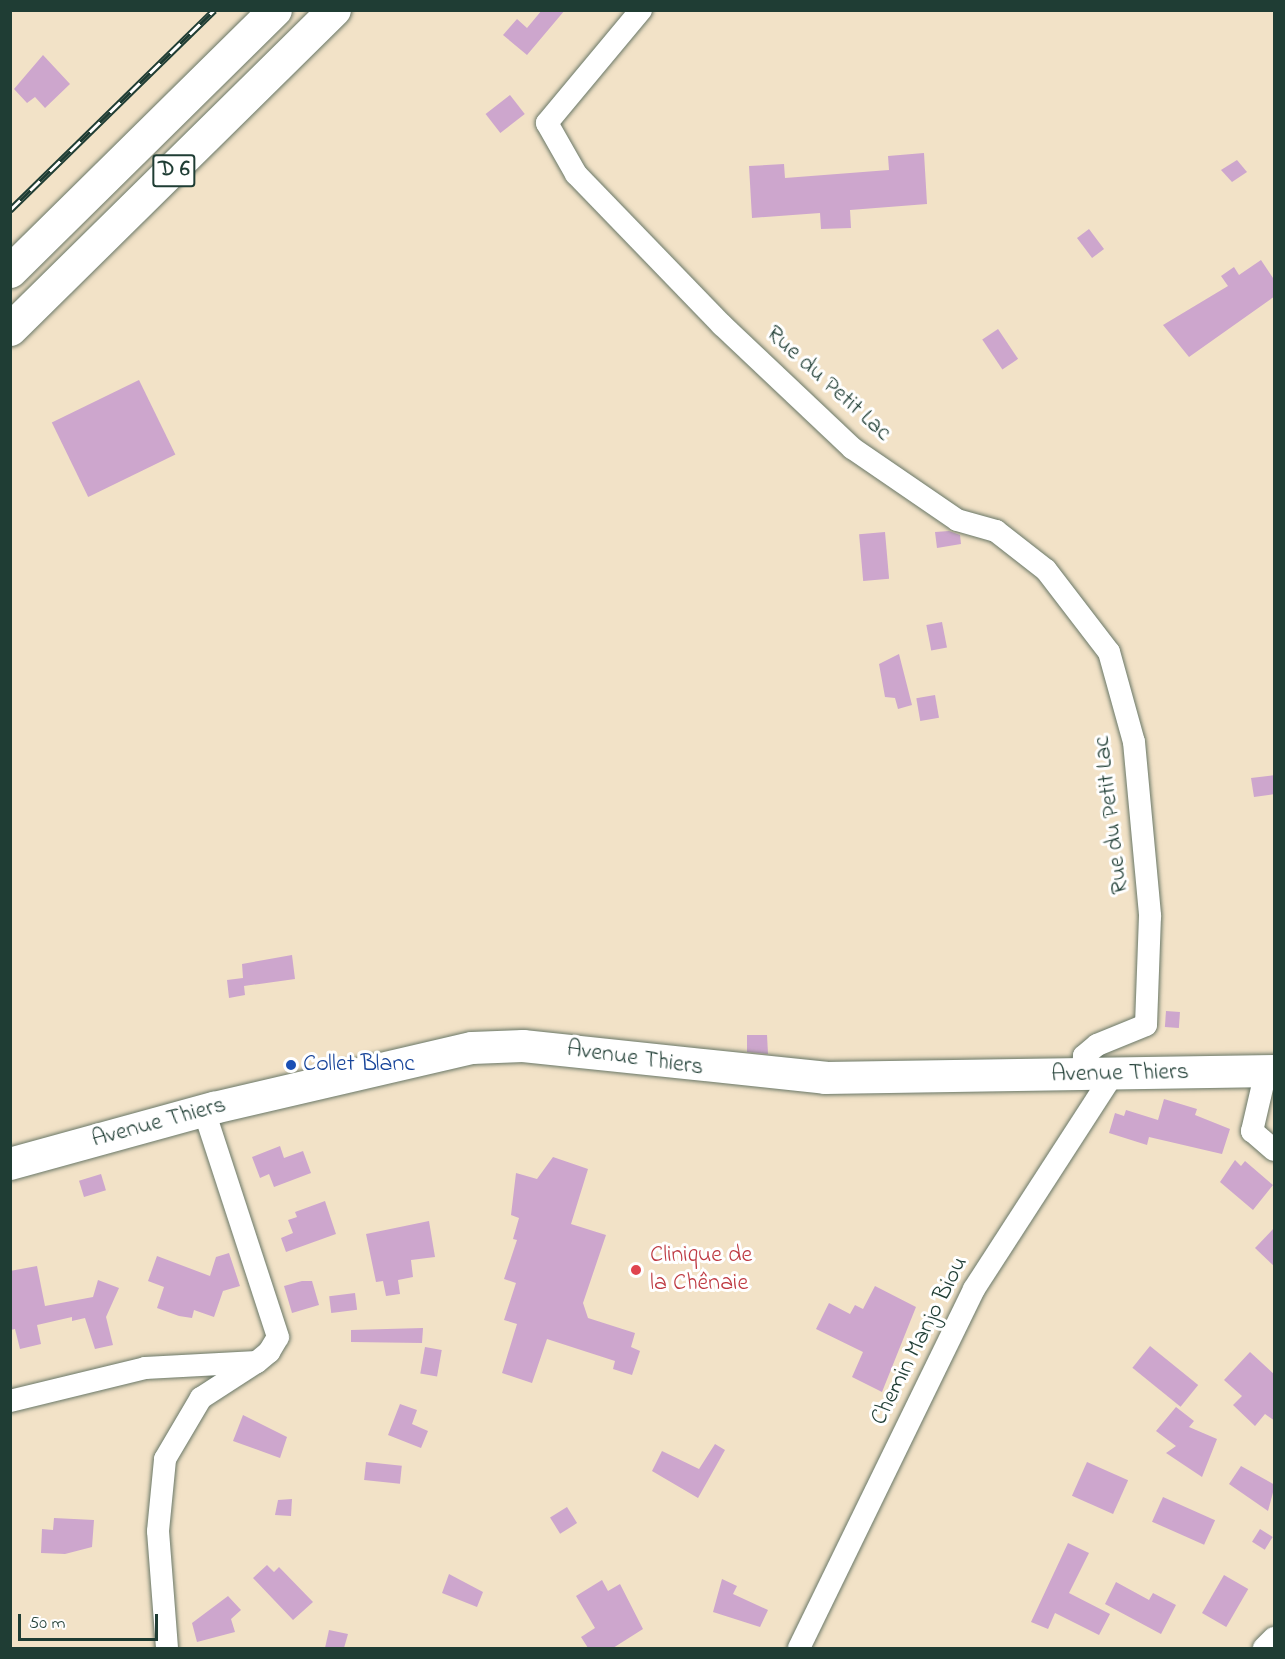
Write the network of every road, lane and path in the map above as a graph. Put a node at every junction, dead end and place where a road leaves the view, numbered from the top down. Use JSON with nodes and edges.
{"nodes":[{"id":1,"x":275,"y":10,"type":"edge"},
{"id":2,"x":334,"y":10,"type":"edge"},
{"id":3,"x":641,"y":10,"type":"edge"},
{"id":4,"x":10,"y":271,"type":"edge"},
{"id":5,"x":10,"y":329,"type":"edge"},
{"id":6,"x":1270,"y":1071,"type":"edge"},
{"id":7,"x":1083,"y":1073,"type":"junction"},
{"id":8,"x":1114,"y":1073,"type":"junction"},
{"id":9,"x":204,"y":1111,"type":"junction"},
{"id":10,"x":1275,"y":1150,"type":"edge"},
{"id":11,"x":10,"y":1164,"type":"edge"},
{"id":12,"x":257,"y":1362,"type":"junction"},
{"id":13,"x":10,"y":1401,"type":"edge"},
{"id":14,"x":1275,"y":1638,"type":"edge"},
{"id":15,"x":167,"y":1648,"type":"edge"},
{"id":16,"x":799,"y":1648,"type":"edge"},
{"id":17,"x":1264,"y":1648,"type":"edge"}],
"edges":[{"from":1,"to":4,"type":"highway","number":"D 6"},
{"from":2,"to":5,"type":"highway","number":"D 6"},
{"from":3,"to":7,"type":"street","name":"Rue du Petit Lac"},
{"from":6,"to":8,"type":"main road","name":"Avenue Thiers"},
{"from":6,"to":10,"type":"street"},
{"from":7,"to":8,"type":"main road","name":"Avenue Thiers"},
{"from":7,"to":9,"type":"main road","name":"Avenue Thiers"},
{"from":8,"to":16,"type":"street","name":"Chemin Manjo Biou"},
{"from":9,"to":11,"type":"main road","name":"Avenue Thiers"},
{"from":9,"to":12,"type":"street"},
{"from":12,"to":13,"type":"street"},
{"from":12,"to":15,"type":"street"},
{"from":14,"to":17,"type":"street"}]}
